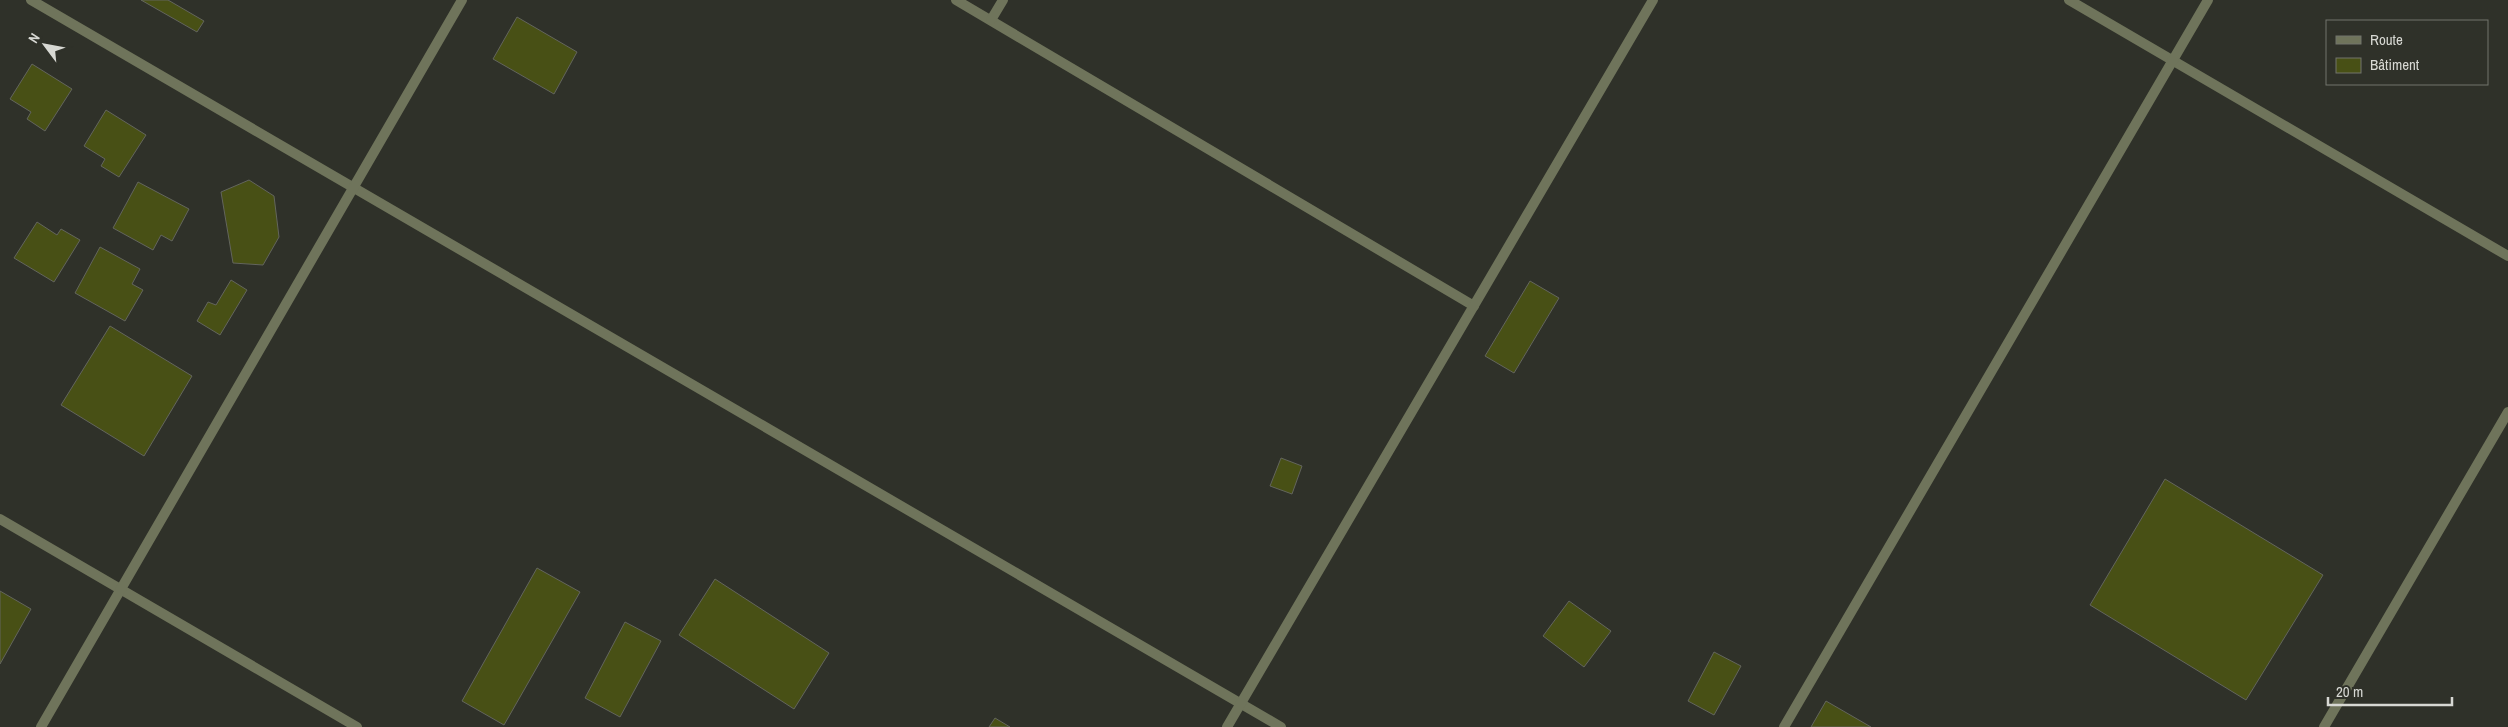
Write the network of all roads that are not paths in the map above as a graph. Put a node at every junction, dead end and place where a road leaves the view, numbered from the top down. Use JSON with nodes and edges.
{"nodes":[{"id":1,"x":32,"y":0,"type":"edge"},
{"id":2,"x":462,"y":0,"type":"edge"},
{"id":3,"x":956,"y":0,"type":"edge"},
{"id":4,"x":1003,"y":0,"type":"edge"},
{"id":5,"x":1653,"y":0,"type":"edge"},
{"id":6,"x":2069,"y":0,"type":"edge"},
{"id":7,"x":2208,"y":0,"type":"edge"},
{"id":8,"x":991,"y":20,"type":"junction"},
{"id":9,"x":2173,"y":60,"type":"junction"},
{"id":10,"x":354,"y":188,"type":"junction"},
{"id":11,"x":2508,"y":256,"type":"edge"},
{"id":12,"x":1474,"y":306,"type":"junction"},
{"id":13,"x":2508,"y":412,"type":"edge"},
{"id":14,"x":0,"y":519,"type":"edge"},
{"id":15,"x":120,"y":590,"type":"junction"},
{"id":16,"x":1241,"y":704,"type":"junction"},
{"id":17,"x":41,"y":727,"type":"edge"},
{"id":18,"x":357,"y":727,"type":"edge"},
{"id":19,"x":1228,"y":727,"type":"edge"},
{"id":20,"x":1281,"y":727,"type":"edge"},
{"id":21,"x":1784,"y":727,"type":"edge"},
{"id":22,"x":2324,"y":727,"type":"edge"}],
"edges":[{"from":1,"to":10,"type":"street"},
{"from":2,"to":10,"type":"street"},
{"from":3,"to":8,"type":"street"},
{"from":4,"to":8,"type":"street"},
{"from":5,"to":12,"type":"street"},
{"from":6,"to":9,"type":"street"},
{"from":7,"to":9,"type":"street"},
{"from":8,"to":12,"type":"street"},
{"from":9,"to":11,"type":"street"},
{"from":9,"to":21,"type":"street"},
{"from":10,"to":15,"type":"street"},
{"from":10,"to":16,"type":"street"},
{"from":12,"to":16,"type":"street"},
{"from":13,"to":22,"type":"street"},
{"from":14,"to":15,"type":"street"},
{"from":15,"to":17,"type":"street"},
{"from":15,"to":18,"type":"street"},
{"from":16,"to":19,"type":"street"},
{"from":16,"to":20,"type":"street"}]}
